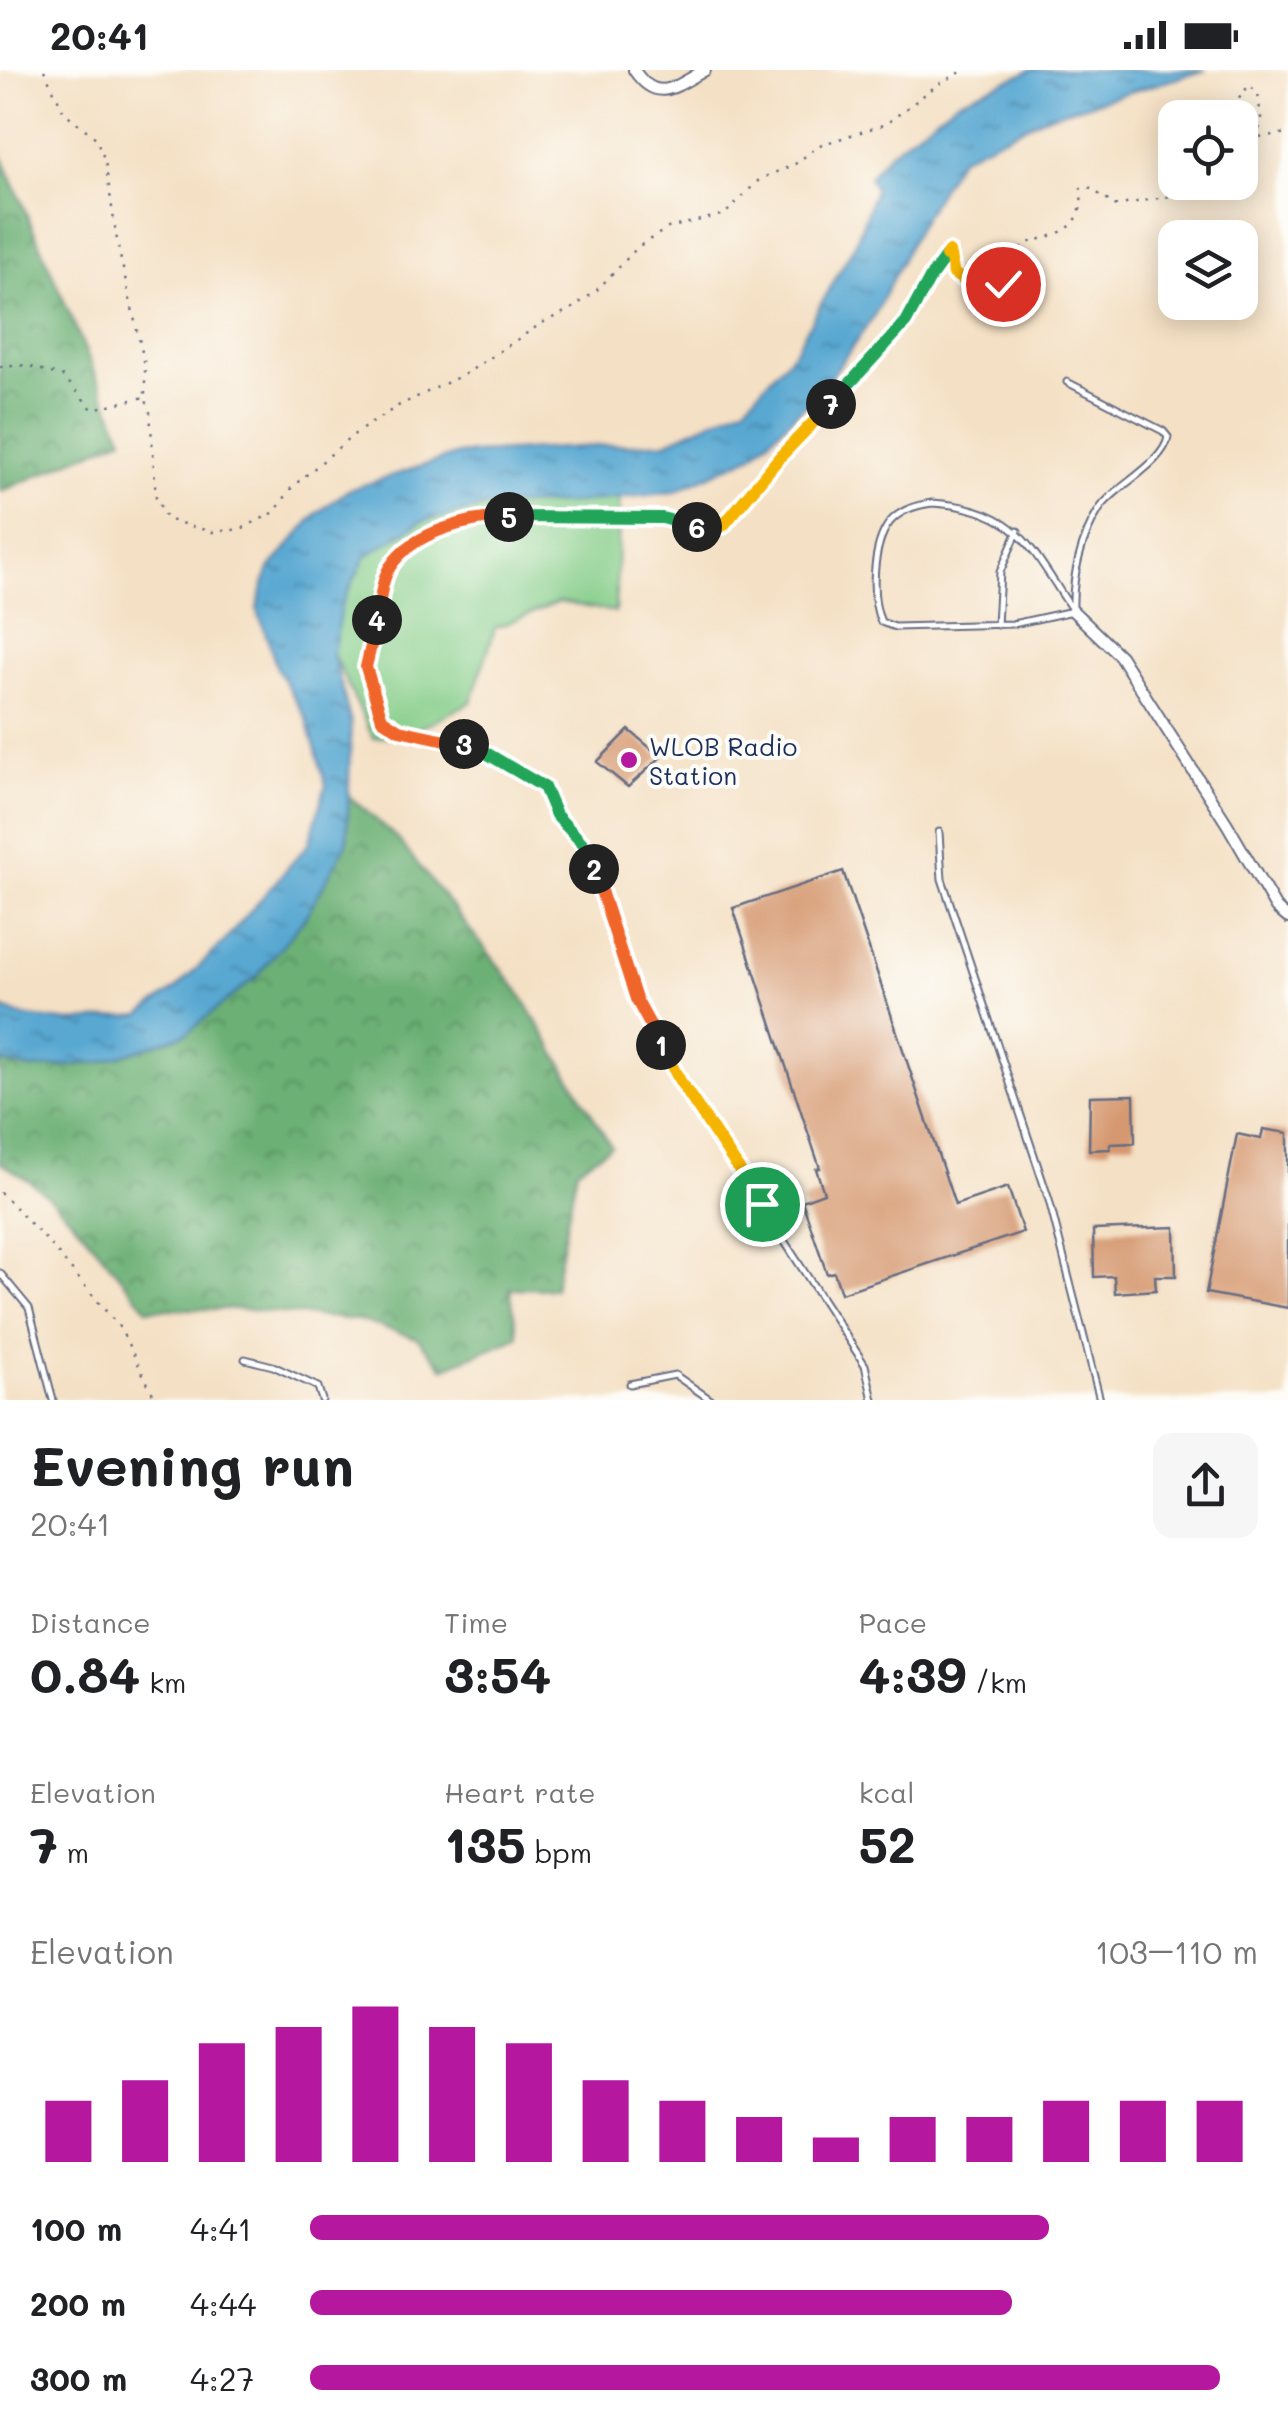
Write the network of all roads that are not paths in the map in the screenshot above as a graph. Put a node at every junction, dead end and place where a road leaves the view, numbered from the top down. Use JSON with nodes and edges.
{"nodes":[{"id":1,"x":634,"y":70,"type":"edge"},
{"id":2,"x":706,"y":70,"type":"edge"},
{"id":3,"x":1067,"y":382,"type":"dead end"},
{"id":4,"x":1018,"y":531,"type":"junction"},
{"id":5,"x":1073,"y":611,"type":"junction"},
{"id":6,"x":997,"y":624,"type":"junction"},
{"id":7,"x":556,"y":815,"type":"road end"},
{"id":8,"x":938,"y":832,"type":"dead end"},
{"id":9,"x":1288,"y":918,"type":"edge"},
{"id":10,"x":0,"y":1274,"type":"edge"},
{"id":11,"x":245,"y":1359,"type":"dead end"},
{"id":12,"x":630,"y":1384,"type":"dead end"},
{"id":13,"x":53,"y":1400,"type":"edge"},
{"id":14,"x":322,"y":1400,"type":"edge"},
{"id":15,"x":711,"y":1400,"type":"edge"},
{"id":16,"x":874,"y":1400,"type":"edge"},
{"id":17,"x":1100,"y":1400,"type":"edge"}],
"edges":[{"from":1,"to":2,"type":"street"},
{"from":3,"to":5,"type":"lane"},
{"from":4,"to":5,"type":"lane"},
{"from":4,"to":6,"type":"lane"},
{"from":4,"to":6,"type":"lane"},
{"from":5,"to":6,"type":"lane"},
{"from":5,"to":9,"type":"street"},
{"from":7,"to":16,"type":"lane"},
{"from":8,"to":17,"type":"lane"},
{"from":10,"to":13,"type":"lane"},
{"from":11,"to":14,"type":"lane"},
{"from":12,"to":15,"type":"lane"}]}
